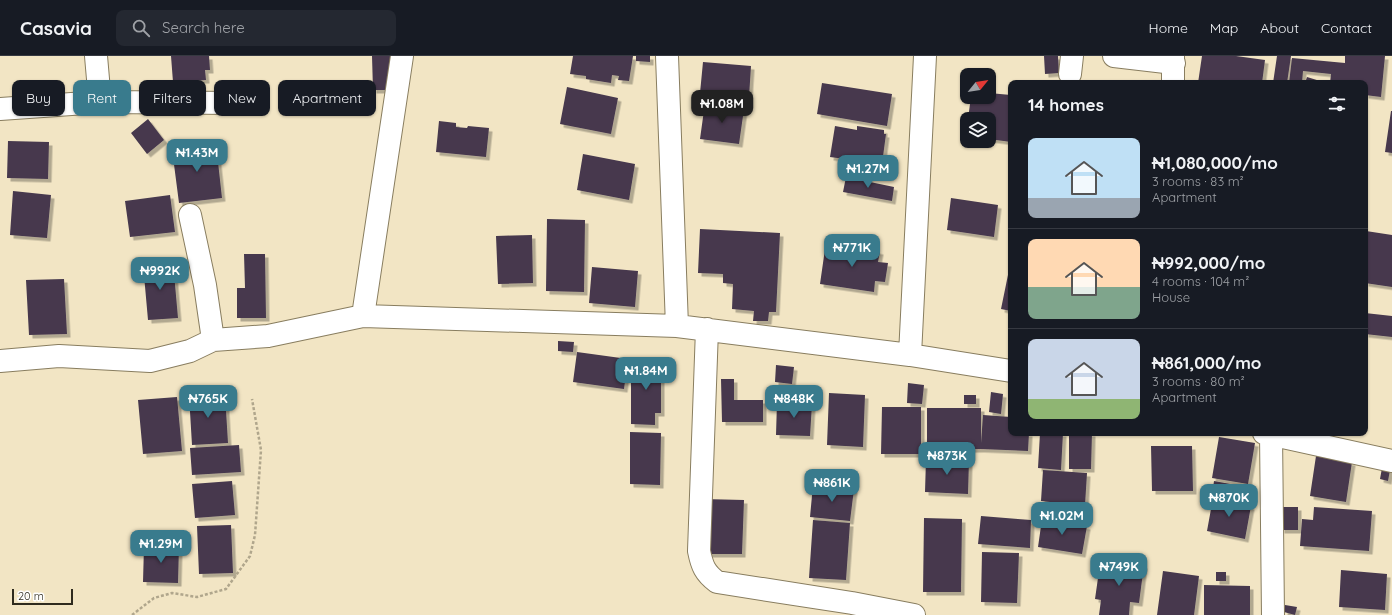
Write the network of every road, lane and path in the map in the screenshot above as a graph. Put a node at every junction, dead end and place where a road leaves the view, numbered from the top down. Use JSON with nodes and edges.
{"nodes":[{"id":1,"x":96,"y":56,"type":"edge"},
{"id":2,"x":402,"y":56,"type":"edge"},
{"id":3,"x":667,"y":56,"type":"edge"},
{"id":4,"x":925,"y":56,"type":"edge"},
{"id":5,"x":1114,"y":56,"type":"edge"},
{"id":6,"x":1171,"y":68,"type":"edge"},
{"id":7,"x":98,"y":80,"type":"edge"},
{"id":8,"x":131,"y":102,"type":"edge"},
{"id":9,"x":214,"y":103,"type":"edge"},
{"id":10,"x":73,"y":104,"type":"edge"},
{"id":11,"x":0,"y":109,"type":"edge"},
{"id":12,"x":190,"y":215,"type":"dead end"},
{"id":13,"x":363,"y":316,"type":"junction"},
{"id":14,"x":676,"y":326,"type":"junction"},
{"id":15,"x":707,"y":329,"type":"junction"},
{"id":16,"x":213,"y":340,"type":"junction"},
{"id":17,"x":910,"y":355,"type":"junction"},
{"id":18,"x":0,"y":361,"type":"edge"},
{"id":19,"x":1008,"y":371,"type":"edge"},
{"id":20,"x":252,"y":399,"type":"dead end"},
{"id":21,"x":1267,"y":436,"type":"edge"},
{"id":22,"x":1280,"y":436,"type":"edge"},
{"id":23,"x":1392,"y":461,"type":"edge"},
{"id":24,"x":132,"y":615,"type":"edge"},
{"id":25,"x":914,"y":615,"type":"edge"},
{"id":26,"x":1273,"y":615,"type":"edge"}],
"edges":[{"from":1,"to":7,"type":"street"},
{"from":2,"to":13,"type":"street"},
{"from":3,"to":14,"type":"street"},
{"from":4,"to":17,"type":"street"},
{"from":5,"to":6,"type":"street"},
{"from":8,"to":9,"type":"street"},
{"from":10,"to":11,"type":"street"},
{"from":12,"to":16,"type":"street"},
{"from":13,"to":14,"type":"street"},
{"from":13,"to":16,"type":"street"},
{"from":14,"to":15,"type":"street"},
{"from":15,"to":17,"type":"street"},
{"from":15,"to":25,"type":"street"},
{"from":16,"to":18,"type":"street"},
{"from":17,"to":19,"type":"street"},
{"from":20,"to":24,"type":"path"},
{"from":21,"to":26,"type":"street"},
{"from":22,"to":23,"type":"street"}]}
